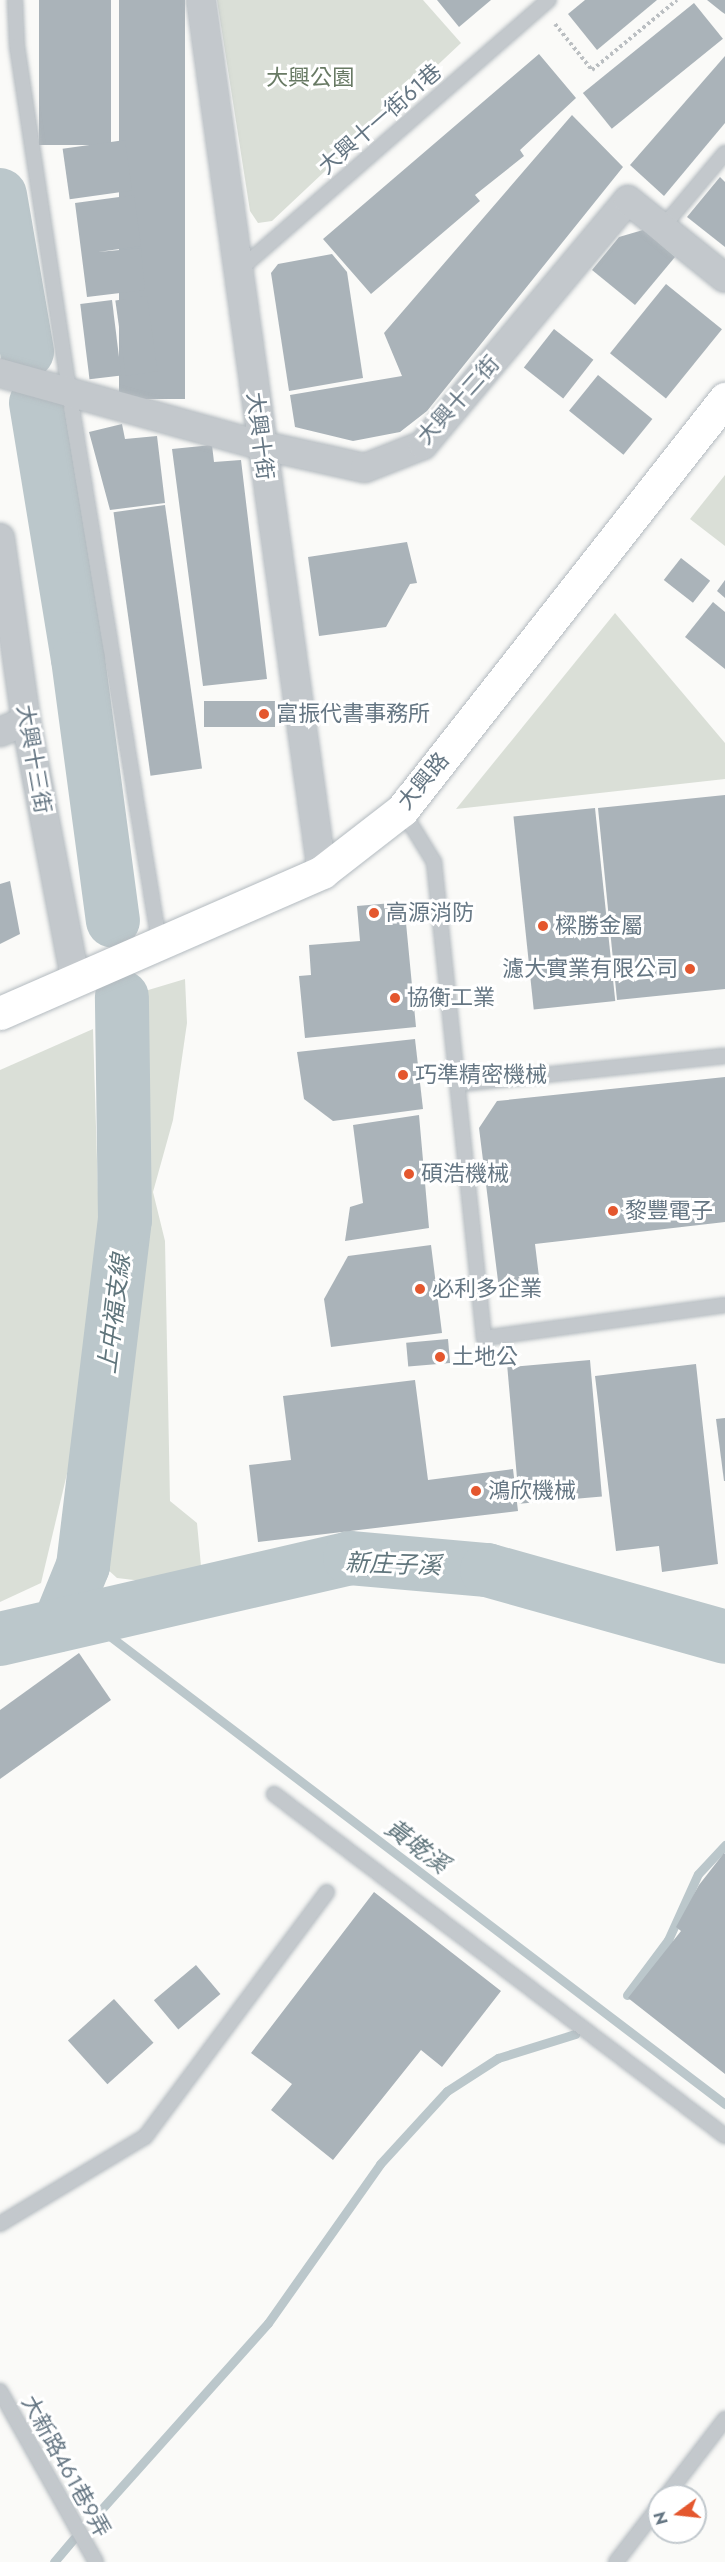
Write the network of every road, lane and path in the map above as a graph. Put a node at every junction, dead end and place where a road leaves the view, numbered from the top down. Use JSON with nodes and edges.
{"nodes":[{"id":1,"x":15,"y":0,"type":"edge"},
{"id":2,"x":201,"y":0,"type":"edge"},
{"id":3,"x":677,"y":0,"type":"edge"},
{"id":4,"x":545,"y":3,"type":"edge"},
{"id":5,"x":725,"y":153,"type":"edge"},
{"id":6,"x":662,"y":228,"type":"junction"},
{"id":7,"x":239,"y":270,"type":"junction"},
{"id":8,"x":725,"y":278,"type":"edge"},
{"id":9,"x":0,"y":373,"type":"edge"},
{"id":10,"x":69,"y":390,"type":"junction"},
{"id":11,"x":725,"y":399,"type":"edge"},
{"id":12,"x":260,"y":445,"type":"junction"},
{"id":13,"x":1,"y":551,"type":"edge"},
{"id":14,"x":26,"y":721,"type":"junction"},
{"id":15,"x":0,"y":732,"type":"edge"},
{"id":16,"x":402,"y":810,"type":"junction"},
{"id":17,"x":322,"y":872,"type":"junction"},
{"id":18,"x":159,"y":940,"type":"junction"},
{"id":19,"x":75,"y":979,"type":"junction"},
{"id":20,"x":0,"y":1013,"type":"edge"},
{"id":21,"x":725,"y":1056,"type":"edge"},
{"id":22,"x":458,"y":1084,"type":"junction"},
{"id":23,"x":725,"y":1305,"type":"edge"},
{"id":24,"x":274,"y":1794,"type":"dead end"},
{"id":25,"x":327,"y":1892,"type":"dead end"},
{"id":26,"x":725,"y":2136,"type":"edge"},
{"id":27,"x":0,"y":2224,"type":"edge"},
{"id":28,"x":0,"y":2391,"type":"edge"},
{"id":29,"x":725,"y":2419,"type":"edge"},
{"id":30,"x":675,"y":2484,"type":"edge"},
{"id":31,"x":647,"y":2522,"type":"edge"},
{"id":32,"x":96,"y":2562,"type":"edge"},
{"id":33,"x":616,"y":2562,"type":"edge"}],
"edges":[{"from":1,"to":10,"type":"lane"},
{"from":2,"to":7,"type":"street","name":"大興十街"},
{"from":3,"to":4,"type":"path"},
{"from":4,"to":7,"type":"lane","name":"大興十一街61巷"},
{"from":5,"to":6,"type":"lane"},
{"from":6,"to":8,"type":"street","name":"大興十二街"},
{"from":6,"to":12,"type":"street","name":"大興十二街"},
{"from":7,"to":12,"type":"street","name":"大興十街"},
{"from":9,"to":10,"type":"street","name":"大興十二街"},
{"from":10,"to":12,"type":"street","name":"大興十二街"},
{"from":10,"to":18,"type":"lane"},
{"from":11,"to":16,"type":"street","name":"大興路"},
{"from":12,"to":17,"type":"street","name":"大興十街"},
{"from":13,"to":14,"type":"street","name":"大興十三街"},
{"from":14,"to":15,"type":"street"},
{"from":14,"to":19,"type":"street","name":"大興十三街"},
{"from":16,"to":17,"type":"street","name":"大興路"},
{"from":16,"to":22,"type":"lane"},
{"from":17,"to":18,"type":"street","name":"大興路"},
{"from":18,"to":19,"type":"street","name":"大興路"},
{"from":19,"to":20,"type":"street","name":"大興路"},
{"from":21,"to":22,"type":"lane"},
{"from":22,"to":23,"type":"lane"},
{"from":24,"to":26,"type":"lane"},
{"from":25,"to":27,"type":"lane"},
{"from":28,"to":32,"type":"lane","name":"大新路461巷9弄"},
{"from":29,"to":30,"type":"lane"},
{"from":31,"to":33,"type":"lane"}]}
